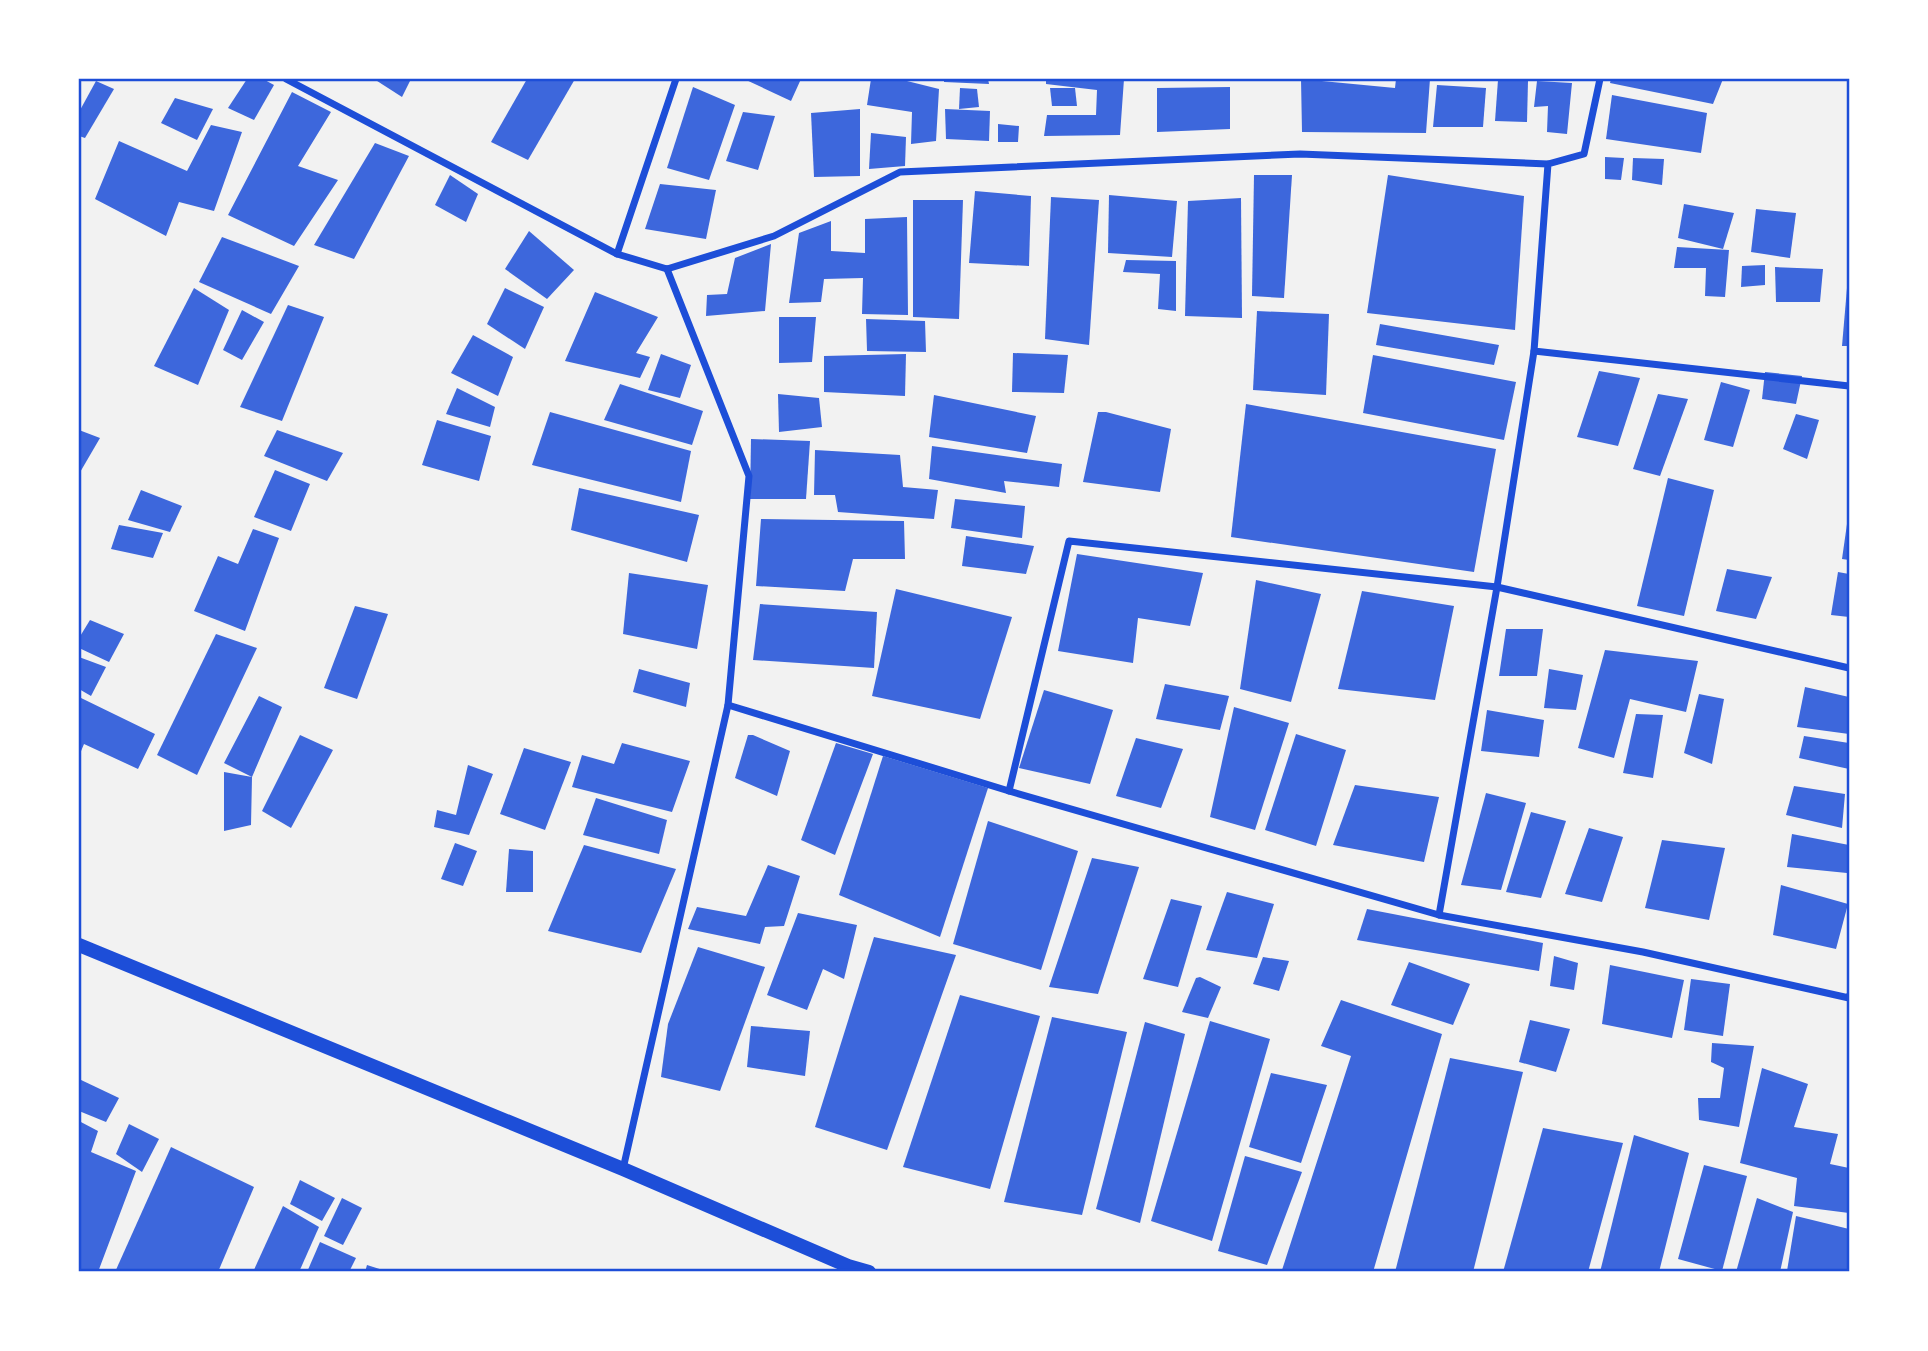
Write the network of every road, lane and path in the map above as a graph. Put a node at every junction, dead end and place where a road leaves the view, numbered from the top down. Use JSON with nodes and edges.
{"nodes":[{"id":1,"x":286,"y":79,"type":"edge"},
{"id":2,"x":676,"y":79,"type":"edge"},
{"id":3,"x":1600,"y":79,"type":"edge"},
{"id":4,"x":1548,"y":164,"type":"junction"},
{"id":5,"x":617,"y":254,"type":"junction"},
{"id":6,"x":667,"y":269,"type":"junction"},
{"id":7,"x":1534,"y":351,"type":"junction"},
{"id":8,"x":1849,"y":386,"type":"edge"},
{"id":9,"x":1497,"y":587,"type":"junction"},
{"id":10,"x":1849,"y":668,"type":"edge"},
{"id":11,"x":728,"y":705,"type":"junction"},
{"id":12,"x":1009,"y":790,"type":"junction"},
{"id":13,"x":1440,"y":915,"type":"junction"},
{"id":14,"x":79,"y":945,"type":"edge"},
{"id":15,"x":1849,"y":996,"type":"edge"},
{"id":16,"x":623,"y":1170,"type":"junction"},
{"id":17,"x":847,"y":1269,"type":"edge"},
{"id":18,"x":869,"y":1272,"type":"edge"}],
"edges":[{"from":1,"to":5,"type":"street"},
{"from":2,"to":5,"type":"street"},
{"from":3,"to":4,"type":"street"},
{"from":4,"to":6,"type":"street"},
{"from":4,"to":7,"type":"street"},
{"from":5,"to":6,"type":"street"},
{"from":6,"to":11,"type":"street"},
{"from":7,"to":8,"type":"street"},
{"from":7,"to":9,"type":"street"},
{"from":9,"to":10,"type":"street"},
{"from":9,"to":12,"type":"street"},
{"from":9,"to":13,"type":"street"},
{"from":11,"to":12,"type":"street"},
{"from":11,"to":16,"type":"street"},
{"from":12,"to":13,"type":"street"},
{"from":13,"to":15,"type":"street"},
{"from":14,"to":16,"type":"main road"},
{"from":16,"to":17,"type":"main road"},
{"from":17,"to":18,"type":"main road"}]}
